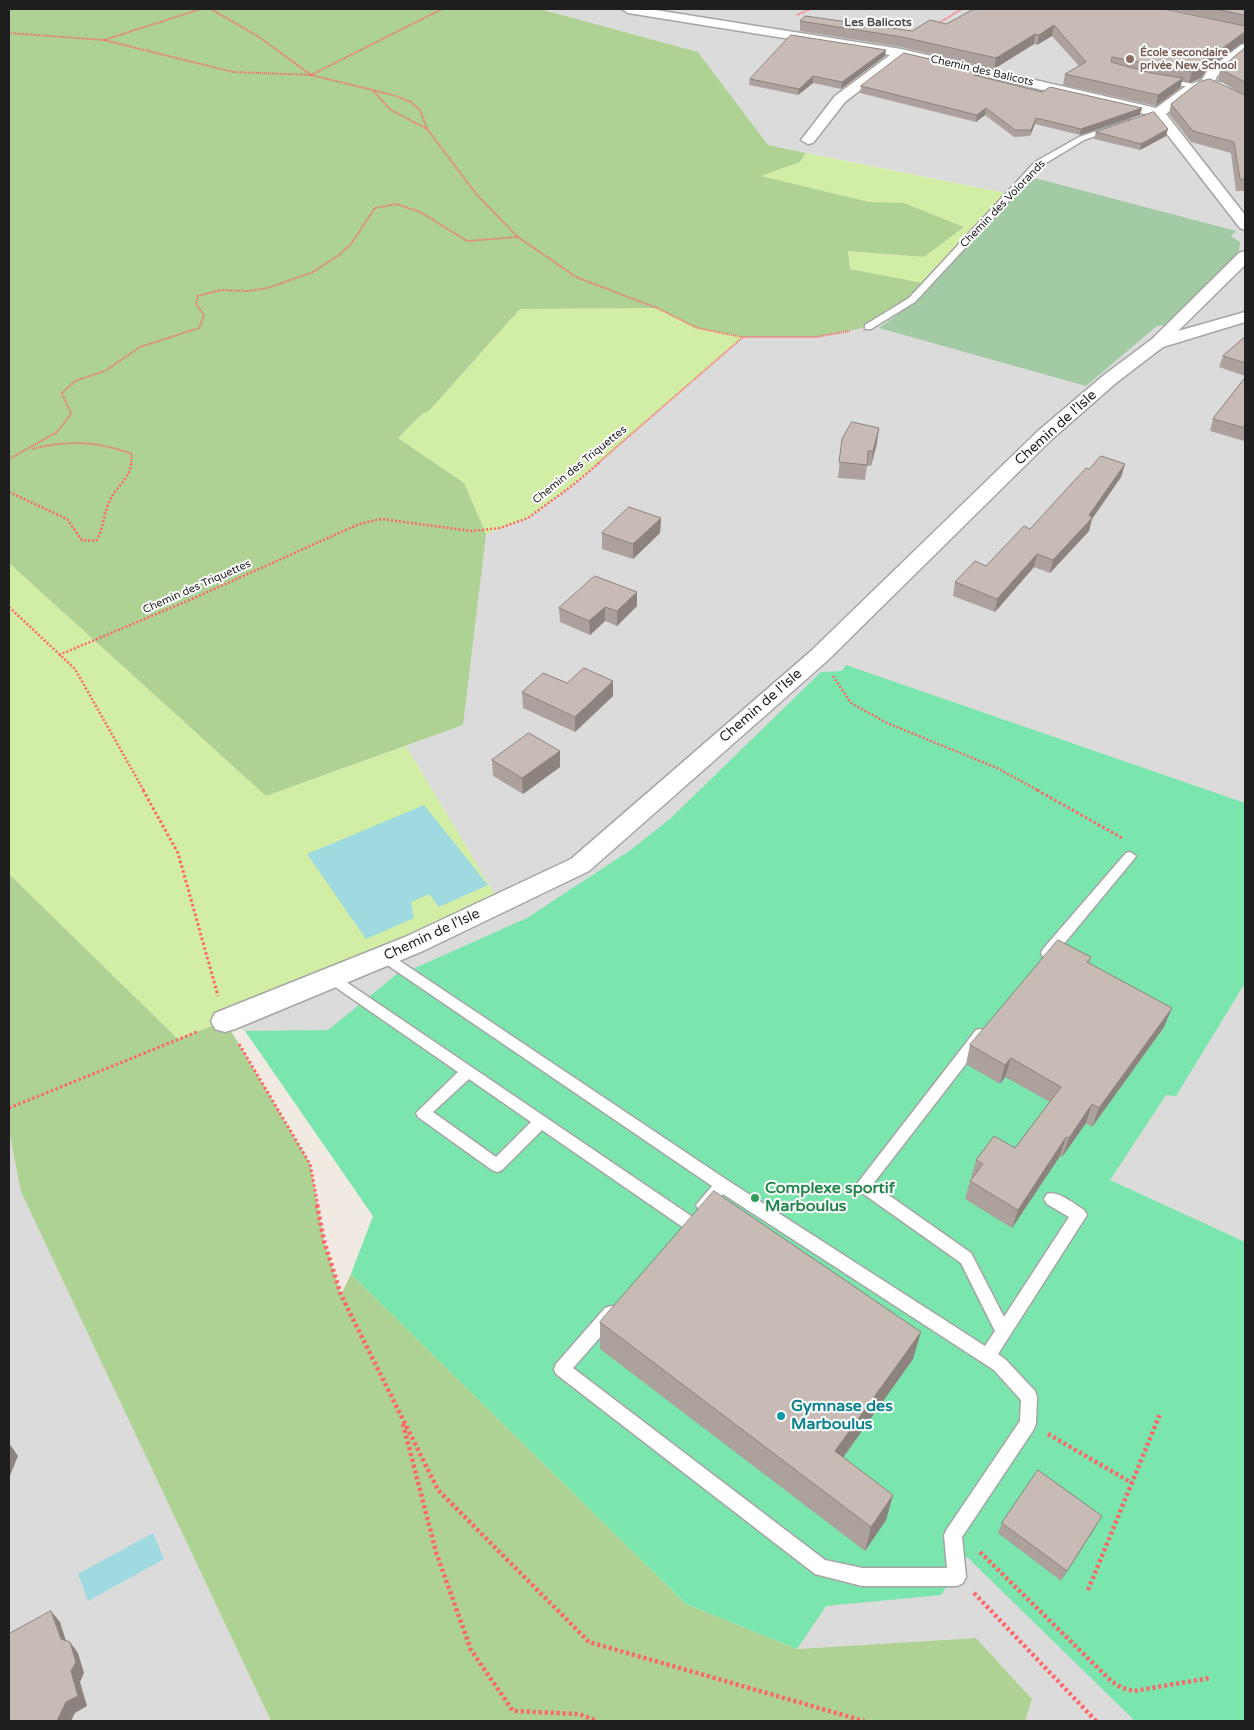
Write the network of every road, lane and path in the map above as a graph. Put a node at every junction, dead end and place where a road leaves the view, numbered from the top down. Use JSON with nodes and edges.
{"nodes":[{"id":1,"x":201,"y":9,"type":"edge"},
{"id":2,"x":211,"y":9,"type":"edge"},
{"id":3,"x":442,"y":9,"type":"edge"},
{"id":4,"x":628,"y":9,"type":"edge"},
{"id":5,"x":962,"y":9,"type":"edge"},
{"id":6,"x":935,"y":25,"type":"edge"},
{"id":7,"x":9,"y":33,"type":"edge"},
{"id":8,"x":104,"y":40,"type":"junction"},
{"id":9,"x":1245,"y":48,"type":"edge"},
{"id":10,"x":901,"y":52,"type":"junction"},
{"id":11,"x":311,"y":75,"type":"junction"},
{"id":12,"x":1158,"y":81,"type":"edge"},
{"id":13,"x":1208,"y":82,"type":"junction"},
{"id":14,"x":1194,"y":86,"type":"junction"},
{"id":15,"x":374,"y":92,"type":"junction"},
{"id":16,"x":1245,"y":102,"type":"edge"},
{"id":17,"x":1158,"y":113,"type":"junction"},
{"id":18,"x":428,"y":129,"type":"junction"},
{"id":19,"x":808,"y":140,"type":"dead end"},
{"id":20,"x":1245,"y":225,"type":"edge"},
{"id":21,"x":518,"y":237,"type":"junction"},
{"id":22,"x":1245,"y":256,"type":"edge"},
{"id":23,"x":1245,"y":317,"type":"edge"},
{"id":24,"x":868,"y":327,"type":"joint"},
{"id":25,"x":743,"y":337,"type":"junction"},
{"id":26,"x":1158,"y":343,"type":"junction"},
{"id":27,"x":27,"y":450,"type":"junction"},
{"id":28,"x":9,"y":459,"type":"edge"},
{"id":29,"x":9,"y":492,"type":"edge"},
{"id":30,"x":9,"y":608,"type":"edge"},
{"id":31,"x":60,"y":655,"type":"junction"},
{"id":32,"x":819,"y":656,"type":"junction"},
{"id":33,"x":1130,"y":856,"type":"joint"},
{"id":34,"x":385,"y":956,"type":"junction"},
{"id":35,"x":1041,"y":962,"type":"edge"},
{"id":36,"x":333,"y":978,"type":"junction"},
{"id":37,"x":225,"y":1021,"type":"junction"},
{"id":38,"x":990,"y":1022,"type":"edge"},
{"id":39,"x":468,"y":1071,"type":"junction"},
{"id":40,"x":9,"y":1108,"type":"edge"},
{"id":41,"x":541,"y":1121,"type":"junction"},
{"id":42,"x":722,"y":1185,"type":"junction"},
{"id":43,"x":1052,"y":1199,"type":"dead end"},
{"id":44,"x":689,"y":1223,"type":"junction"},
{"id":45,"x":676,"y":1238,"type":"edge"},
{"id":46,"x":619,"y":1303,"type":"edge"},
{"id":47,"x":1003,"y":1331,"type":"junction"},
{"id":48,"x":987,"y":1357,"type":"junction"},
{"id":49,"x":1160,"y":1414,"type":"dead end"},
{"id":50,"x":401,"y":1416,"type":"junction"},
{"id":51,"x":1028,"y":1423,"type":"junction"},
{"id":52,"x":1132,"y":1483,"type":"junction"},
{"id":53,"x":956,"y":1529,"type":"junction"},
{"id":54,"x":957,"y":1576,"type":"junction"},
{"id":55,"x":1088,"y":1590,"type":"dead end"},
{"id":56,"x":1210,"y":1678,"type":"dead end"},
{"id":57,"x":597,"y":1721,"type":"edge"},
{"id":58,"x":864,"y":1721,"type":"edge"},
{"id":59,"x":1096,"y":1721,"type":"edge"}],
"edges":[{"from":1,"to":8,"type":"path"},
{"from":2,"to":11,"type":"path"},
{"from":3,"to":11,"type":"path"},
{"from":4,"to":10,"type":"street","name":"Chemin des Balicots"},
{"from":5,"to":6,"type":"path"},
{"from":7,"to":8,"type":"path"},
{"from":8,"to":11,"type":"path"},
{"from":9,"to":13,"type":"street"},
{"from":10,"to":17,"type":"street","name":"Chemin des Balicots"},
{"from":10,"to":19,"type":"street"},
{"from":11,"to":15,"type":"path"},
{"from":12,"to":14,"type":"lane"},
{"from":13,"to":14,"type":"street"},
{"from":13,"to":16,"type":"street"},
{"from":14,"to":17,"type":"street"},
{"from":15,"to":18,"type":"path"},
{"from":15,"to":18,"type":"path"},
{"from":17,"to":20,"type":"street"},
{"from":17,"to":24,"type":"lane","name":"Chemin des Volorands"},
{"from":18,"to":21,"type":"path"},
{"from":21,"to":25,"type":"path"},
{"from":21,"to":27,"type":"path"},
{"from":22,"to":26,"type":"street"},
{"from":23,"to":26,"type":"street","name":"Chemin de l’Isle"},
{"from":24,"to":25,"type":"path"},
{"from":25,"to":31,"type":"path","name":"Chemin des Triquettes"},
{"from":26,"to":32,"type":"street","name":"Chemin de l’Isle"},
{"from":27,"to":28,"type":"path"},
{"from":27,"to":29,"type":"path"},
{"from":30,"to":31,"type":"path"},
{"from":31,"to":37,"type":"path"},
{"from":32,"to":33,"type":"path"},
{"from":32,"to":34,"type":"street","name":"Chemin de l’Isle"},
{"from":33,"to":35,"type":"lane"},
{"from":34,"to":36,"type":"street","name":"Chemin de l’Isle"},
{"from":34,"to":42,"type":"lane"},
{"from":36,"to":37,"type":"street","name":"Chemin de l’Isle"},
{"from":36,"to":39,"type":"lane"},
{"from":37,"to":40,"type":"path"},
{"from":37,"to":50,"type":"path"},
{"from":38,"to":47,"type":"lane"},
{"from":39,"to":41,"type":"lane"},
{"from":39,"to":41,"type":"lane"},
{"from":41,"to":44,"type":"lane"},
{"from":42,"to":44,"type":"lane"},
{"from":42,"to":48,"type":"lane"},
{"from":43,"to":47,"type":"lane"},
{"from":44,"to":45,"type":"lane"},
{"from":46,"to":54,"type":"lane"},
{"from":47,"to":48,"type":"lane"},
{"from":48,"to":51,"type":"lane"},
{"from":49,"to":52,"type":"path"},
{"from":50,"to":57,"type":"path"},
{"from":50,"to":58,"type":"path"},
{"from":51,"to":52,"type":"path"},
{"from":51,"to":53,"type":"lane"},
{"from":52,"to":55,"type":"path"},
{"from":53,"to":54,"type":"lane"},
{"from":53,"to":56,"type":"path"},
{"from":54,"to":59,"type":"path"}]}
